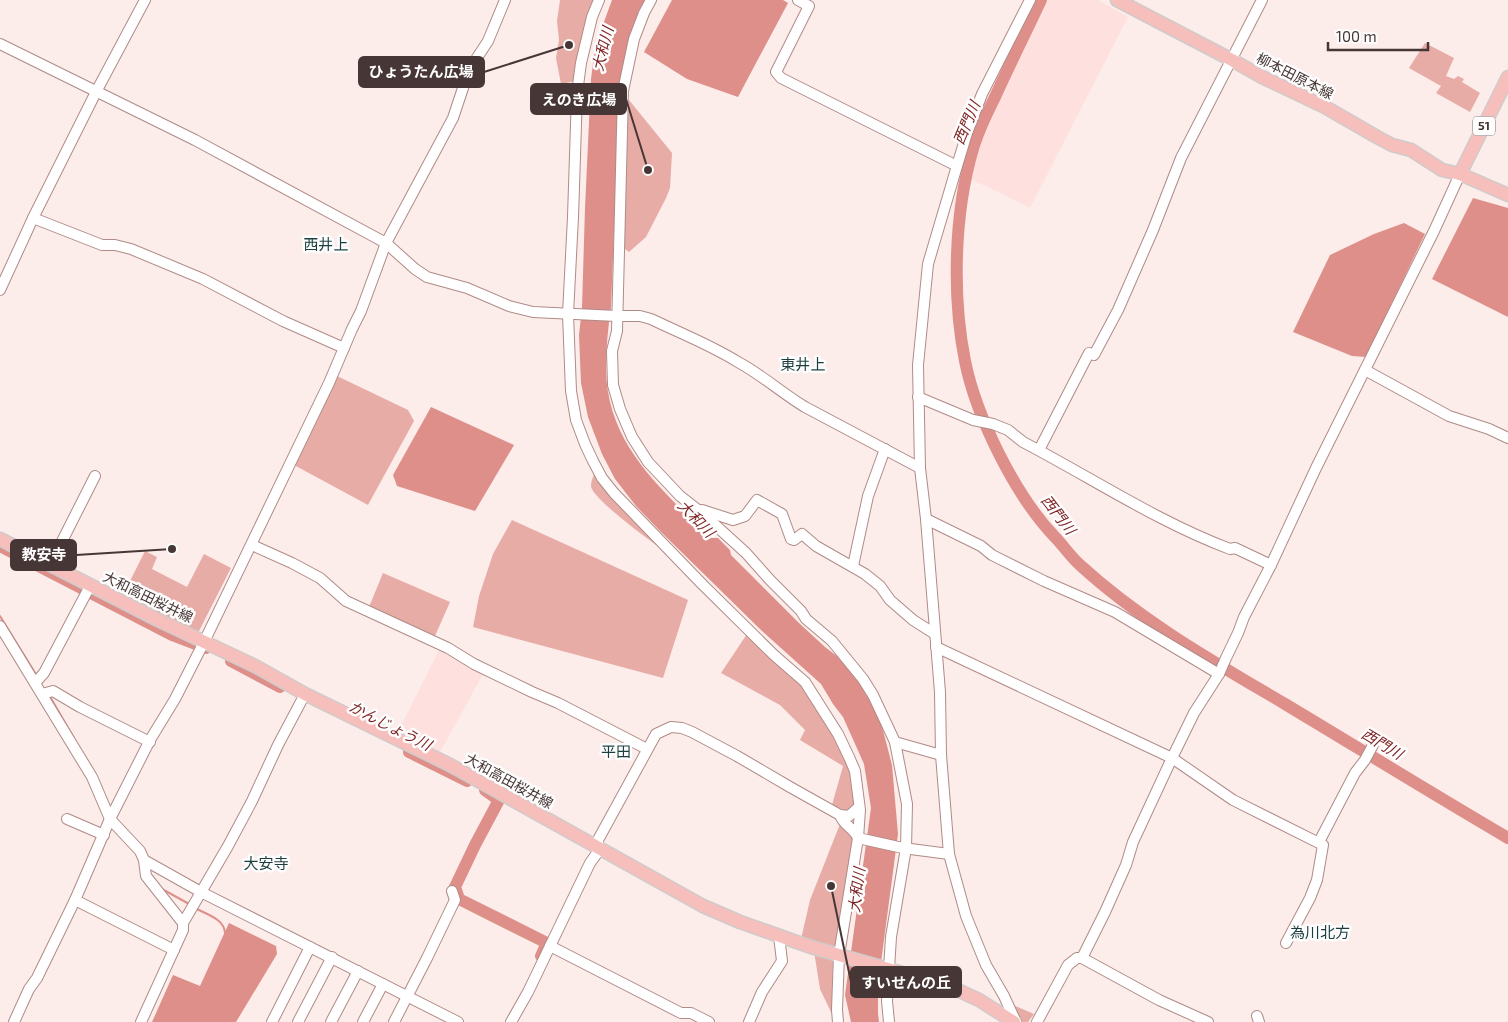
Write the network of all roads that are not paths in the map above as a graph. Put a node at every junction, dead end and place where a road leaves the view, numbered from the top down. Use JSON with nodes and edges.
{"nodes":[{"id":1,"x":146,"y":0,"type":"edge"},
{"id":2,"x":505,"y":0,"type":"edge"},
{"id":3,"x":599,"y":0,"type":"edge"},
{"id":4,"x":651,"y":0,"type":"edge"},
{"id":5,"x":798,"y":0,"type":"edge"},
{"id":6,"x":1030,"y":0,"type":"edge"},
{"id":7,"x":1117,"y":0,"type":"edge"},
{"id":8,"x":1262,"y":0,"type":"edge"},
{"id":9,"x":0,"y":44,"type":"edge"},
{"id":10,"x":1232,"y":60,"type":"junction"},
{"id":11,"x":1508,"y":77,"type":"edge"},
{"id":12,"x":96,"y":92,"type":"junction"},
{"id":13,"x":956,"y":166,"type":"junction"},
{"id":14,"x":1460,"y":174,"type":"junction"},
{"id":15,"x":1508,"y":195,"type":"edge"},
{"id":16,"x":33,"y":218,"type":"junction"},
{"id":17,"x":386,"y":243,"type":"junction"},
{"id":18,"x":0,"y":290,"type":"edge"},
{"id":19,"x":570,"y":314,"type":"junction"},
{"id":20,"x":616,"y":316,"type":"junction"},
{"id":21,"x":344,"y":348,"type":"junction"},
{"id":22,"x":1365,"y":370,"type":"junction"},
{"id":23,"x":918,"y":397,"type":"junction"},
{"id":24,"x":1508,"y":438,"type":"edge"},
{"id":25,"x":885,"y":449,"type":"junction"},
{"id":26,"x":1039,"y":450,"type":"junction"},
{"id":27,"x":920,"y":468,"type":"junction"},
{"id":28,"x":95,"y":476,"type":"dead end"},
{"id":29,"x":695,"y":507,"type":"junction"},
{"id":30,"x":926,"y":519,"type":"junction"},
{"id":31,"x":0,"y":539,"type":"edge"},
{"id":32,"x":252,"y":545,"type":"junction"},
{"id":33,"x":50,"y":565,"type":"junction"},
{"id":34,"x":1271,"y":565,"type":"junction"},
{"id":35,"x":853,"y":566,"type":"junction"},
{"id":36,"x":88,"y":589,"type":"junction"},
{"id":37,"x":0,"y":626,"type":"edge"},
{"id":38,"x":935,"y":634,"type":"junction"},
{"id":39,"x":202,"y":645,"type":"junction"},
{"id":40,"x":936,"y":648,"type":"junction"},
{"id":41,"x":1219,"y":672,"type":"junction"},
{"id":42,"x":36,"y":683,"type":"junction"},
{"id":43,"x":42,"y":694,"type":"junction"},
{"id":44,"x":304,"y":697,"type":"junction"},
{"id":45,"x":150,"y":742,"type":"junction"},
{"id":46,"x":895,"y":742,"type":"junction"},
{"id":47,"x":1372,"y":746,"type":"dead end"},
{"id":48,"x":647,"y":749,"type":"junction"},
{"id":49,"x":940,"y":755,"type":"junction"},
{"id":50,"x":1172,"y":758,"type":"junction"},
{"id":51,"x":859,"y":806,"type":"junction"},
{"id":52,"x":840,"y":815,"type":"junction"},
{"id":53,"x":67,"y":819,"type":"dead end"},
{"id":54,"x":110,"y":819,"type":"junction"},
{"id":55,"x":104,"y":835,"type":"junction"},
{"id":56,"x":859,"y":839,"type":"junction"},
{"id":57,"x":1319,"y":842,"type":"junction"},
{"id":58,"x":599,"y":848,"type":"junction"},
{"id":59,"x":904,"y":848,"type":"junction"},
{"id":60,"x":950,"y":854,"type":"junction"},
{"id":61,"x":144,"y":860,"type":"junction"},
{"id":62,"x":452,"y":891,"type":"dead end"},
{"id":63,"x":201,"y":892,"type":"junction"},
{"id":64,"x":75,"y":900,"type":"junction"},
{"id":65,"x":183,"y":923,"type":"junction"},
{"id":66,"x":779,"y":936,"type":"junction"},
{"id":67,"x":1286,"y":943,"type":"dead end"},
{"id":68,"x":550,"y":946,"type":"junction"},
{"id":69,"x":310,"y":947,"type":"junction"},
{"id":70,"x":174,"y":950,"type":"junction"},
{"id":71,"x":841,"y":955,"type":"junction"},
{"id":72,"x":332,"y":957,"type":"junction"},
{"id":73,"x":1082,"y":958,"type":"junction"},
{"id":74,"x":887,"y":968,"type":"junction"},
{"id":75,"x":358,"y":971,"type":"junction"},
{"id":76,"x":383,"y":984,"type":"junction"},
{"id":77,"x":406,"y":997,"type":"junction"},
{"id":78,"x":14,"y":1022,"type":"edge"},
{"id":79,"x":141,"y":1022,"type":"edge"},
{"id":80,"x":272,"y":1022,"type":"edge"},
{"id":81,"x":298,"y":1022,"type":"edge"},
{"id":82,"x":331,"y":1022,"type":"edge"},
{"id":83,"x":363,"y":1022,"type":"edge"},
{"id":84,"x":394,"y":1022,"type":"edge"},
{"id":85,"x":458,"y":1022,"type":"edge"},
{"id":86,"x":511,"y":1022,"type":"edge"},
{"id":87,"x":709,"y":1022,"type":"edge"},
{"id":88,"x":749,"y":1022,"type":"edge"},
{"id":89,"x":838,"y":1022,"type":"edge"},
{"id":90,"x":888,"y":1022,"type":"edge"},
{"id":91,"x":1015,"y":1022,"type":"edge"},
{"id":92,"x":1036,"y":1022,"type":"edge"},
{"id":93,"x":1208,"y":1022,"type":"edge"}],
"edges":[{"from":1,"to":12,"type":"street"},
{"from":2,"to":17,"type":"street"},
{"from":3,"to":19,"type":"street"},
{"from":4,"to":20,"type":"street"},
{"from":5,"to":13,"type":"street"},
{"from":6,"to":13,"type":"street"},
{"from":7,"to":10,"type":"main road","name":"柳本田原本線"},
{"from":8,"to":10,"type":"street"},
{"from":9,"to":12,"type":"street"},
{"from":10,"to":14,"type":"main road","name":"柳本田原本線"},
{"from":10,"to":26,"type":"street"},
{"from":11,"to":14,"type":"main road","number":"51"},
{"from":12,"to":16,"type":"street"},
{"from":12,"to":17,"type":"street"},
{"from":13,"to":23,"type":"street"},
{"from":14,"to":15,"type":"main road","name":"柳本田原本線"},
{"from":14,"to":22,"type":"street"},
{"from":16,"to":18,"type":"street"},
{"from":16,"to":21,"type":"street"},
{"from":17,"to":19,"type":"street"},
{"from":17,"to":21,"type":"street"},
{"from":19,"to":20,"type":"street"},
{"from":19,"to":51,"type":"street"},
{"from":20,"to":25,"type":"street"},
{"from":20,"to":29,"type":"street"},
{"from":21,"to":32,"type":"street"},
{"from":22,"to":24,"type":"street"},
{"from":22,"to":34,"type":"street"},
{"from":23,"to":26,"type":"street"},
{"from":23,"to":27,"type":"street"},
{"from":25,"to":27,"type":"street"},
{"from":25,"to":35,"type":"street"},
{"from":26,"to":34,"type":"street"},
{"from":27,"to":30,"type":"street"},
{"from":28,"to":33,"type":"street"},
{"from":29,"to":35,"type":"street"},
{"from":29,"to":46,"type":"street"},
{"from":30,"to":38,"type":"street"},
{"from":30,"to":41,"type":"street"},
{"from":31,"to":33,"type":"main road","name":"大和高田桜井線"},
{"from":32,"to":39,"type":"street"},
{"from":32,"to":48,"type":"street"},
{"from":33,"to":36,"type":"main road","name":"大和高田桜井線"},
{"from":34,"to":41,"type":"street"},
{"from":35,"to":38,"type":"street"},
{"from":36,"to":39,"type":"main road","name":"大和高田桜井線"},
{"from":36,"to":42,"type":"street"},
{"from":37,"to":42,"type":"street"},
{"from":38,"to":40,"type":"street"},
{"from":39,"to":44,"type":"main road","name":"大和高田桜井線"},
{"from":39,"to":45,"type":"street"},
{"from":40,"to":49,"type":"street"},
{"from":40,"to":50,"type":"street"},
{"from":41,"to":50,"type":"street"},
{"from":42,"to":43,"type":"street"},
{"from":43,"to":45,"type":"street"},
{"from":43,"to":54,"type":"street"},
{"from":44,"to":58,"type":"main road","name":"大和高田桜井線"},
{"from":44,"to":63,"type":"street"},
{"from":45,"to":54,"type":"street"},
{"from":46,"to":49,"type":"street"},
{"from":46,"to":59,"type":"street"},
{"from":47,"to":57,"type":"street"},
{"from":48,"to":52,"type":"street"},
{"from":48,"to":58,"type":"street"},
{"from":49,"to":60,"type":"street"},
{"from":50,"to":57,"type":"street"},
{"from":50,"to":73,"type":"street"},
{"from":51,"to":52,"type":"street"},
{"from":51,"to":56,"type":"street"},
{"from":52,"to":56,"type":"street"},
{"from":53,"to":55,"type":"street"},
{"from":54,"to":55,"type":"street"},
{"from":54,"to":61,"type":"street"},
{"from":55,"to":64,"type":"street"},
{"from":56,"to":59,"type":"street"},
{"from":56,"to":71,"type":"street"},
{"from":57,"to":67,"type":"street"},
{"from":58,"to":66,"type":"main road","name":"大和高田桜井線"},
{"from":58,"to":68,"type":"street"},
{"from":59,"to":60,"type":"street"},
{"from":59,"to":74,"type":"street"},
{"from":60,"to":91,"type":"street"},
{"from":61,"to":63,"type":"street"},
{"from":61,"to":65,"type":"street"},
{"from":62,"to":77,"type":"street"},
{"from":63,"to":65,"type":"street"},
{"from":63,"to":69,"type":"street"},
{"from":64,"to":70,"type":"street"},
{"from":64,"to":78,"type":"street"},
{"from":65,"to":70,"type":"street"},
{"from":66,"to":71,"type":"main road","name":"大和高田桜井線"},
{"from":66,"to":88,"type":"street"},
{"from":68,"to":86,"type":"street"},
{"from":68,"to":87,"type":"street"},
{"from":69,"to":72,"type":"street"},
{"from":69,"to":80,"type":"street"},
{"from":70,"to":79,"type":"street"},
{"from":71,"to":74,"type":"main road","name":"大和高田桜井線"},
{"from":71,"to":89,"type":"street"},
{"from":72,"to":75,"type":"street"},
{"from":72,"to":81,"type":"street"},
{"from":73,"to":92,"type":"street"},
{"from":73,"to":93,"type":"street"},
{"from":74,"to":90,"type":"street"},
{"from":74,"to":91,"type":"main road","name":"大和高田桜井線"},
{"from":75,"to":76,"type":"street"},
{"from":75,"to":82,"type":"street"},
{"from":76,"to":77,"type":"street"},
{"from":76,"to":83,"type":"street"},
{"from":77,"to":84,"type":"street"},
{"from":77,"to":85,"type":"street"}]}
